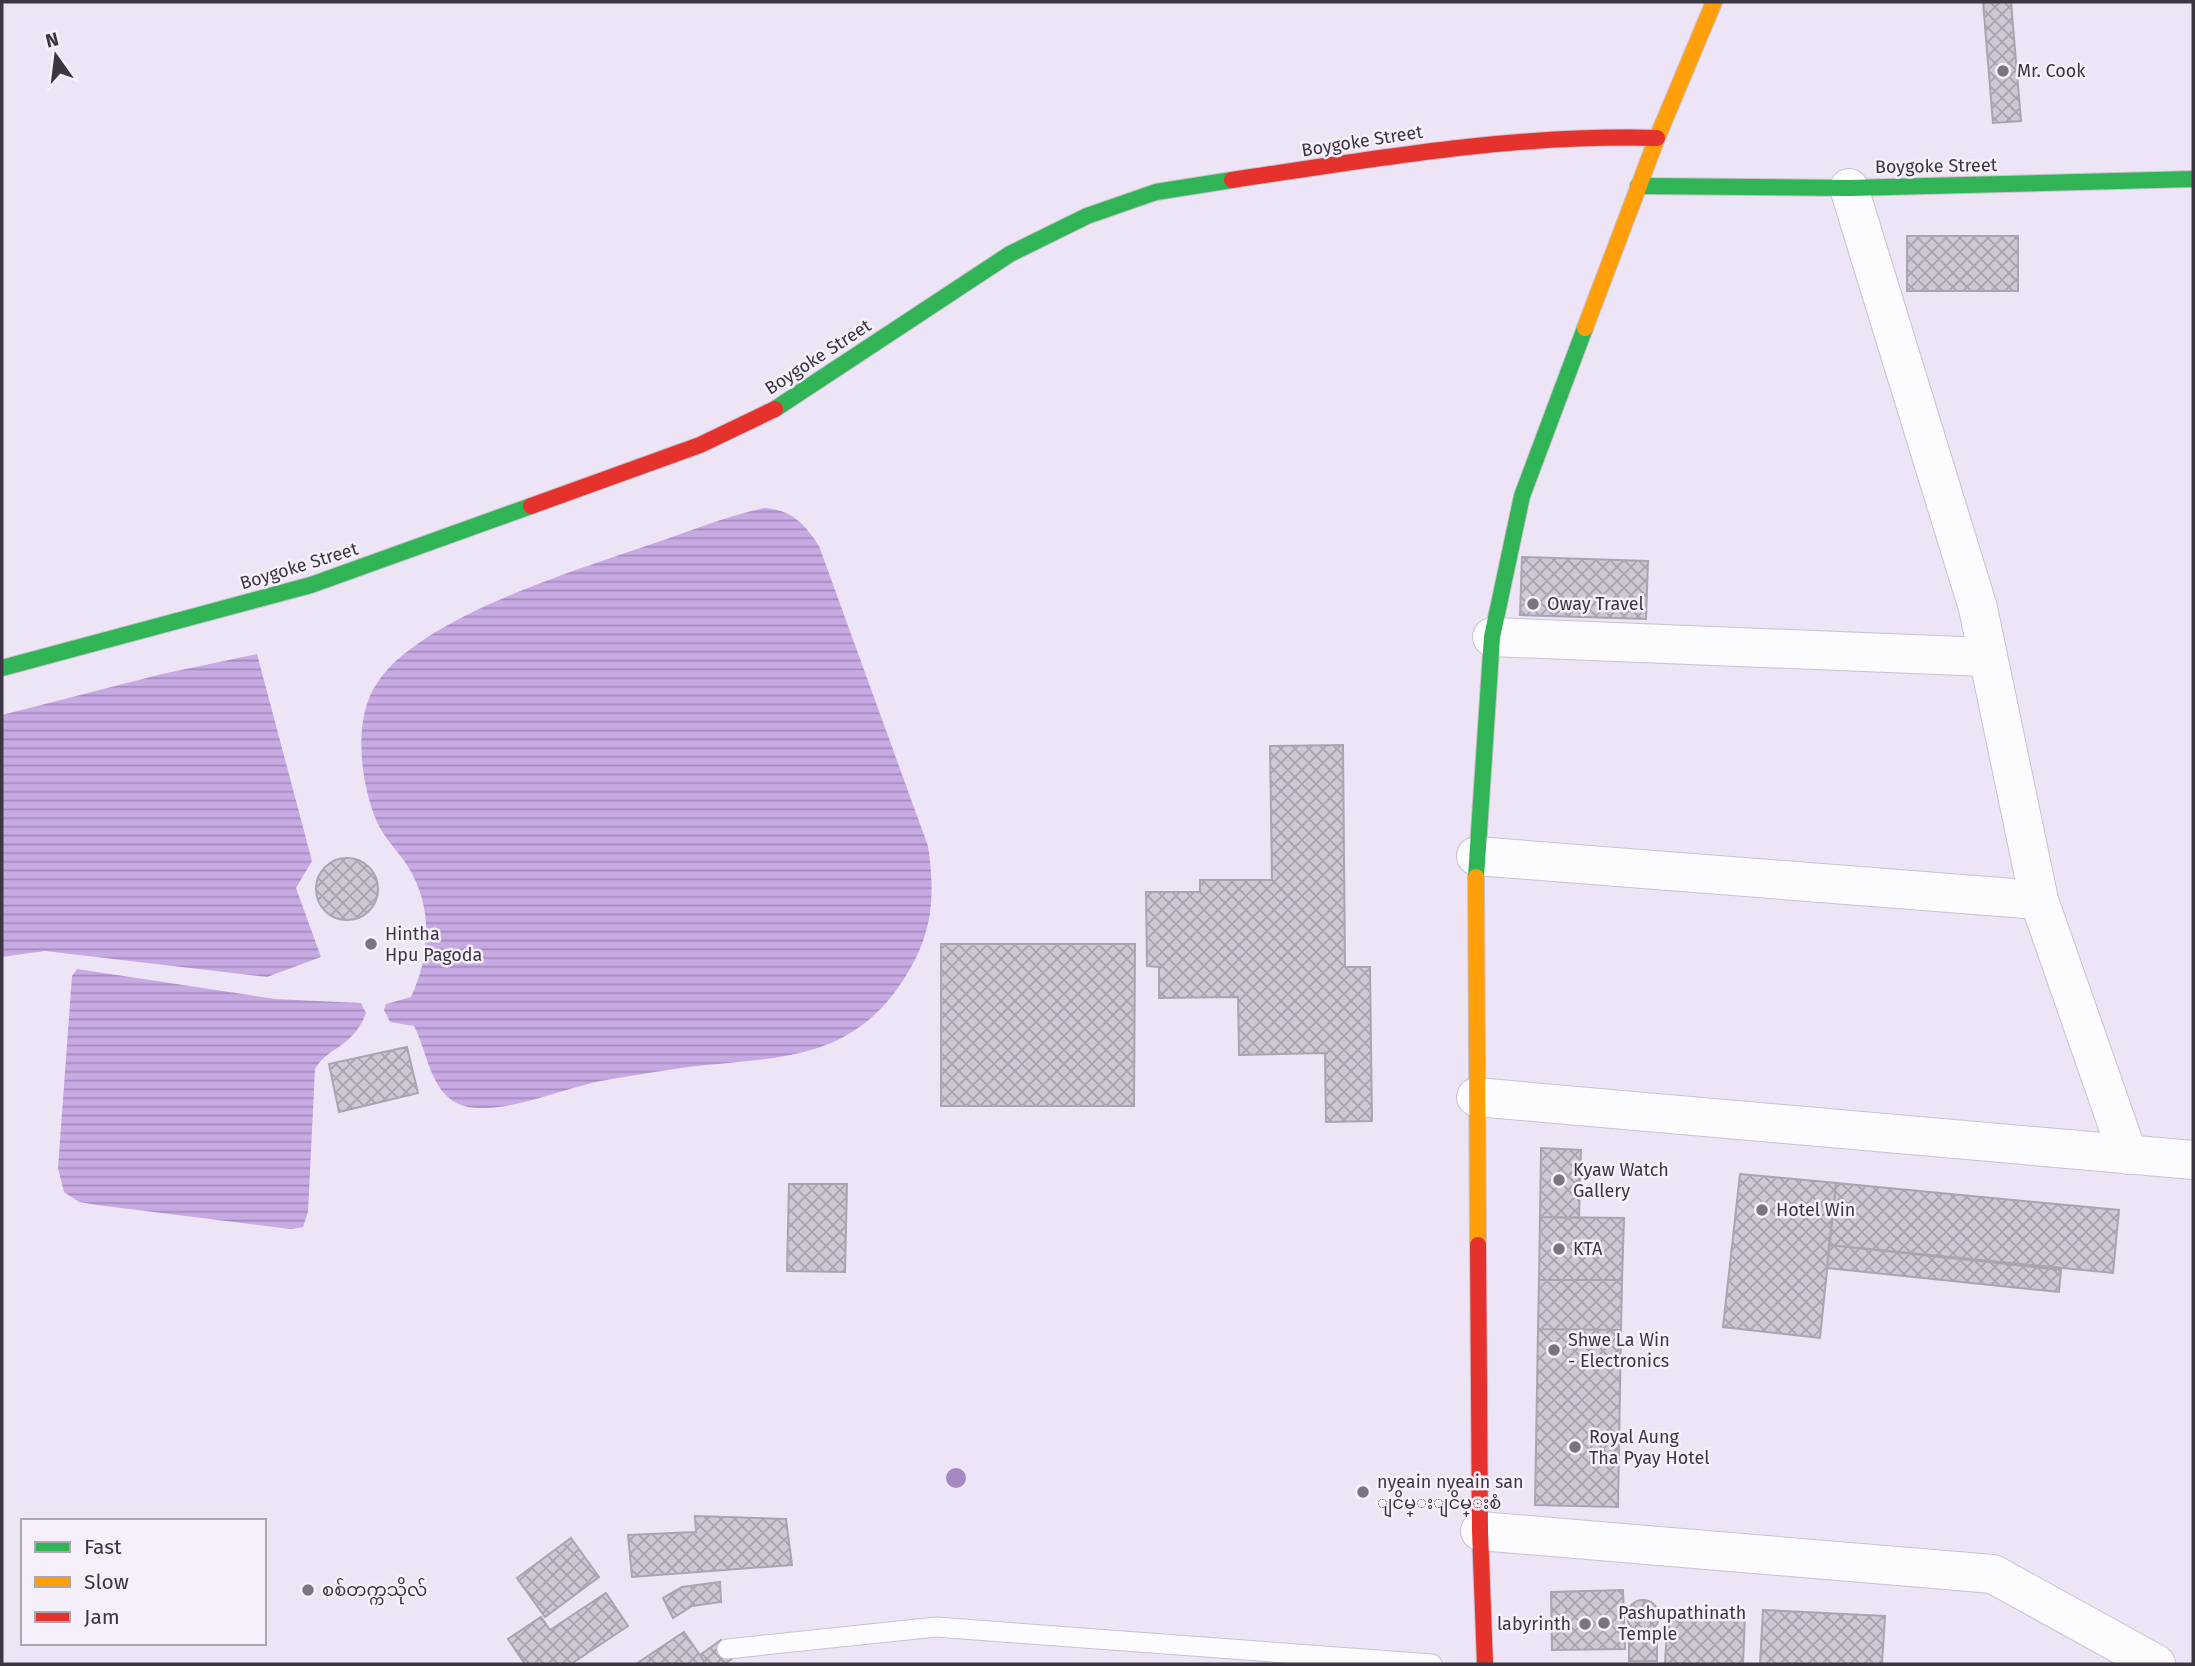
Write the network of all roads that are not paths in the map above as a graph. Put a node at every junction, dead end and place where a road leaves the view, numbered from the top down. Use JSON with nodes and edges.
{"nodes":[{"id":1,"x":1714,"y":2,"type":"edge"},
{"id":2,"x":1657,"y":138,"type":"junction"},
{"id":3,"x":2193,"y":179,"type":"edge"},
{"id":4,"x":1638,"y":186,"type":"junction"},
{"id":5,"x":1849,"y":188,"type":"junction"},
{"id":6,"x":1492,"y":637,"type":"junction"},
{"id":7,"x":1986,"y":657,"type":"junction"},
{"id":8,"x":2,"y":668,"type":"edge"},
{"id":9,"x":1476,"y":856,"type":"junction"},
{"id":10,"x":2039,"y":900,"type":"junction"},
{"id":11,"x":1476,"y":1097,"type":"junction"},
{"id":12,"x":2128,"y":1155,"type":"junction"},
{"id":13,"x":2193,"y":1160,"type":"edge"},
{"id":14,"x":1480,"y":1531,"type":"junction"},
{"id":15,"x":727,"y":1649,"type":"dead end"},
{"id":16,"x":1432,"y":1664,"type":"edge"},
{"id":17,"x":1485,"y":1664,"type":"edge"},
{"id":18,"x":2156,"y":1664,"type":"edge"}],
"edges":[{"from":1,"to":2,"type":"street"},
{"from":2,"to":4,"type":"street"},
{"from":2,"to":8,"type":"street","name":"Boygoke Street"},
{"from":3,"to":5,"type":"street","name":"Boygoke Street"},
{"from":4,"to":5,"type":"street","name":"Boygoke Street"},
{"from":4,"to":6,"type":"street"},
{"from":5,"to":7,"type":"street"},
{"from":6,"to":7,"type":"street"},
{"from":6,"to":9,"type":"street"},
{"from":7,"to":10,"type":"street"},
{"from":9,"to":10,"type":"street"},
{"from":9,"to":11,"type":"street"},
{"from":10,"to":12,"type":"street"},
{"from":11,"to":12,"type":"street"},
{"from":11,"to":14,"type":"street"},
{"from":12,"to":13,"type":"street"},
{"from":14,"to":17,"type":"street"},
{"from":14,"to":18,"type":"street"},
{"from":15,"to":16,"type":"lane"}]}
